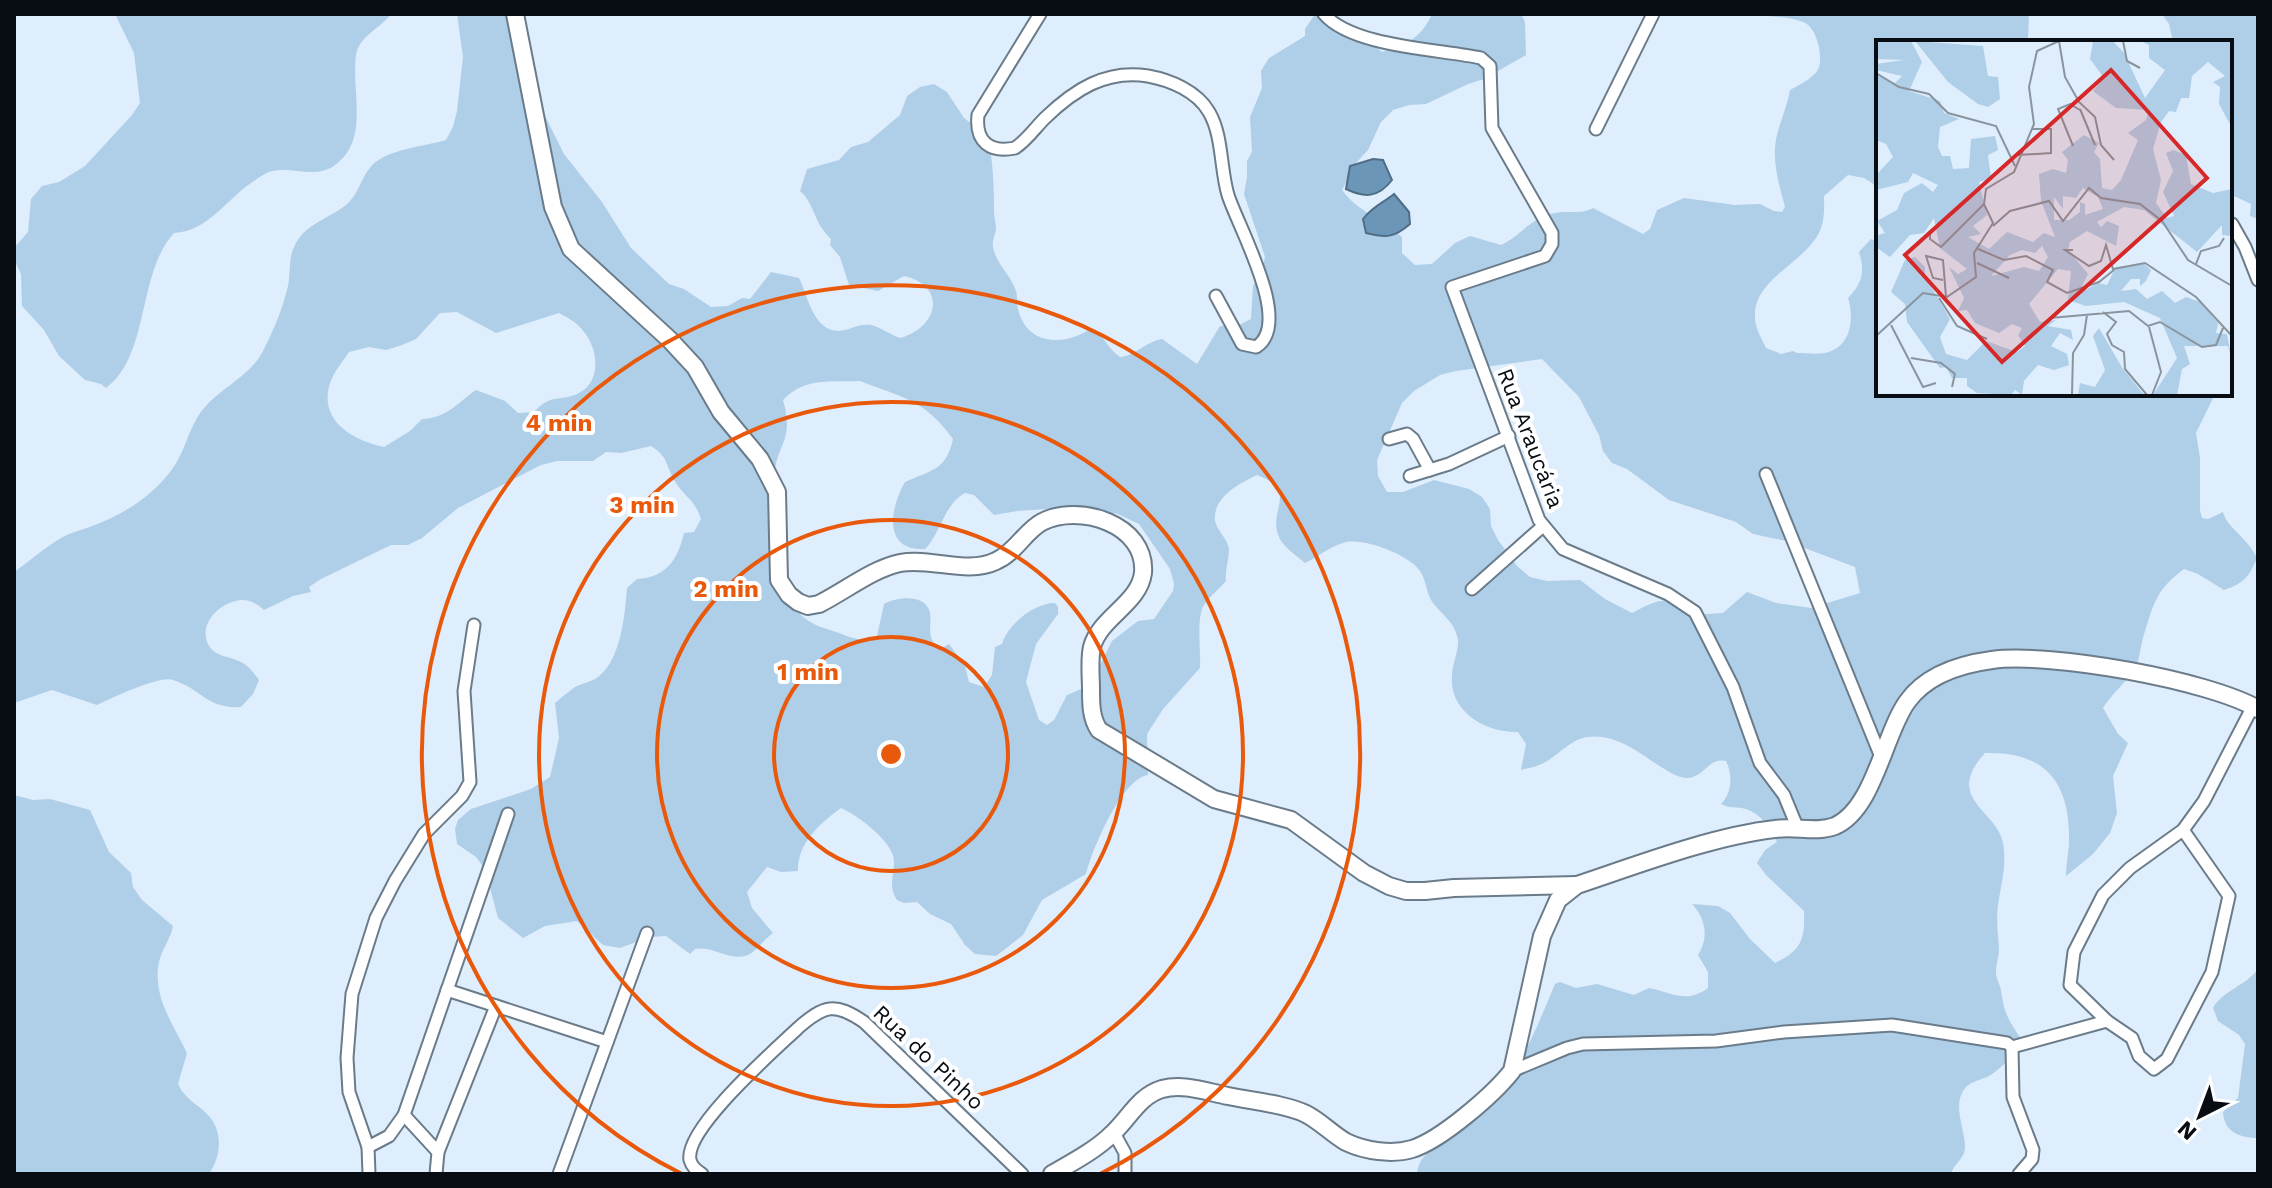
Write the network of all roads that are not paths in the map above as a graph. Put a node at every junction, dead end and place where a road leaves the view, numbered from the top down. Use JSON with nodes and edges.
{"nodes":[{"id":1,"x":515,"y":14,"type":"edge"},
{"id":2,"x":1040,"y":14,"type":"edge"},
{"id":3,"x":1324,"y":14,"type":"edge"},
{"id":4,"x":1653,"y":14,"type":"edge"},
{"id":5,"x":1596,"y":129,"type":"dead end"},
{"id":6,"x":2232,"y":224,"type":"edge"},
{"id":7,"x":2258,"y":280,"type":"edge"},
{"id":8,"x":1216,"y":296,"type":"dead end"},
{"id":9,"x":1509,"y":436,"type":"junction"},
{"id":10,"x":1389,"y":439,"type":"dead end"},
{"id":11,"x":1430,"y":470,"type":"junction"},
{"id":12,"x":1766,"y":474,"type":"dead end"},
{"id":13,"x":1410,"y":476,"type":"dead end"},
{"id":14,"x":1543,"y":526,"type":"junction"},
{"id":15,"x":1472,"y":589,"type":"dead end"},
{"id":16,"x":474,"y":625,"type":"dead end"},
{"id":17,"x":2256,"y":708,"type":"edge"},
{"id":18,"x":1881,"y":757,"type":"junction"},
{"id":19,"x":508,"y":814,"type":"dead end"},
{"id":20,"x":1798,"y":829,"type":"junction"},
{"id":21,"x":2183,"y":830,"type":"junction"},
{"id":22,"x":1577,"y":885,"type":"junction"},
{"id":23,"x":647,"y":933,"type":"dead end"},
{"id":24,"x":447,"y":990,"type":"junction"},
{"id":25,"x":496,"y":1006,"type":"junction"},
{"id":26,"x":2107,"y":1021,"type":"junction"},
{"id":27,"x":607,"y":1042,"type":"junction"},
{"id":28,"x":2012,"y":1047,"type":"junction"},
{"id":29,"x":1512,"y":1071,"type":"junction"},
{"id":30,"x":404,"y":1115,"type":"junction"},
{"id":31,"x":1114,"y":1133,"type":"junction"},
{"id":32,"x":368,"y":1147,"type":"junction"},
{"id":33,"x":438,"y":1152,"type":"junction"},
{"id":34,"x":369,"y":1174,"type":"edge"},
{"id":35,"x":436,"y":1174,"type":"edge"},
{"id":36,"x":559,"y":1174,"type":"edge"},
{"id":37,"x":702,"y":1174,"type":"edge"},
{"id":38,"x":1022,"y":1174,"type":"edge"},
{"id":39,"x":1052,"y":1174,"type":"edge"},
{"id":40,"x":1125,"y":1174,"type":"edge"},
{"id":41,"x":2019,"y":1174,"type":"edge"}],
"edges":[{"from":1,"to":22,"type":"street"},
{"from":2,"to":8,"type":"street"},
{"from":3,"to":9,"type":"street","name":"Rua Araucária"},
{"from":4,"to":5,"type":"street"},
{"from":6,"to":7,"type":"street"},
{"from":9,"to":11,"type":"street"},
{"from":9,"to":14,"type":"street","name":"Rua Araucária"},
{"from":10,"to":11,"type":"street"},
{"from":11,"to":13,"type":"street"},
{"from":12,"to":18,"type":"street"},
{"from":14,"to":15,"type":"street"},
{"from":14,"to":20,"type":"street","name":"Rua Araucária"},
{"from":16,"to":32,"type":"street"},
{"from":17,"to":18,"type":"street"},
{"from":17,"to":21,"type":"street"},
{"from":18,"to":20,"type":"street"},
{"from":19,"to":24,"type":"street"},
{"from":20,"to":22,"type":"street"},
{"from":21,"to":26,"type":"street"},
{"from":21,"to":26,"type":"street"},
{"from":22,"to":29,"type":"street"},
{"from":23,"to":27,"type":"street"},
{"from":24,"to":25,"type":"street"},
{"from":24,"to":30,"type":"street"},
{"from":25,"to":27,"type":"street"},
{"from":25,"to":33,"type":"street"},
{"from":26,"to":28,"type":"street"},
{"from":27,"to":36,"type":"street"},
{"from":28,"to":29,"type":"street"},
{"from":28,"to":41,"type":"street"},
{"from":29,"to":31,"type":"street"},
{"from":30,"to":32,"type":"street"},
{"from":30,"to":33,"type":"street"},
{"from":31,"to":39,"type":"street"},
{"from":31,"to":40,"type":"street"},
{"from":32,"to":34,"type":"street"},
{"from":33,"to":35,"type":"street"},
{"from":37,"to":38,"type":"street","name":"Rua do Pinho"}]}
